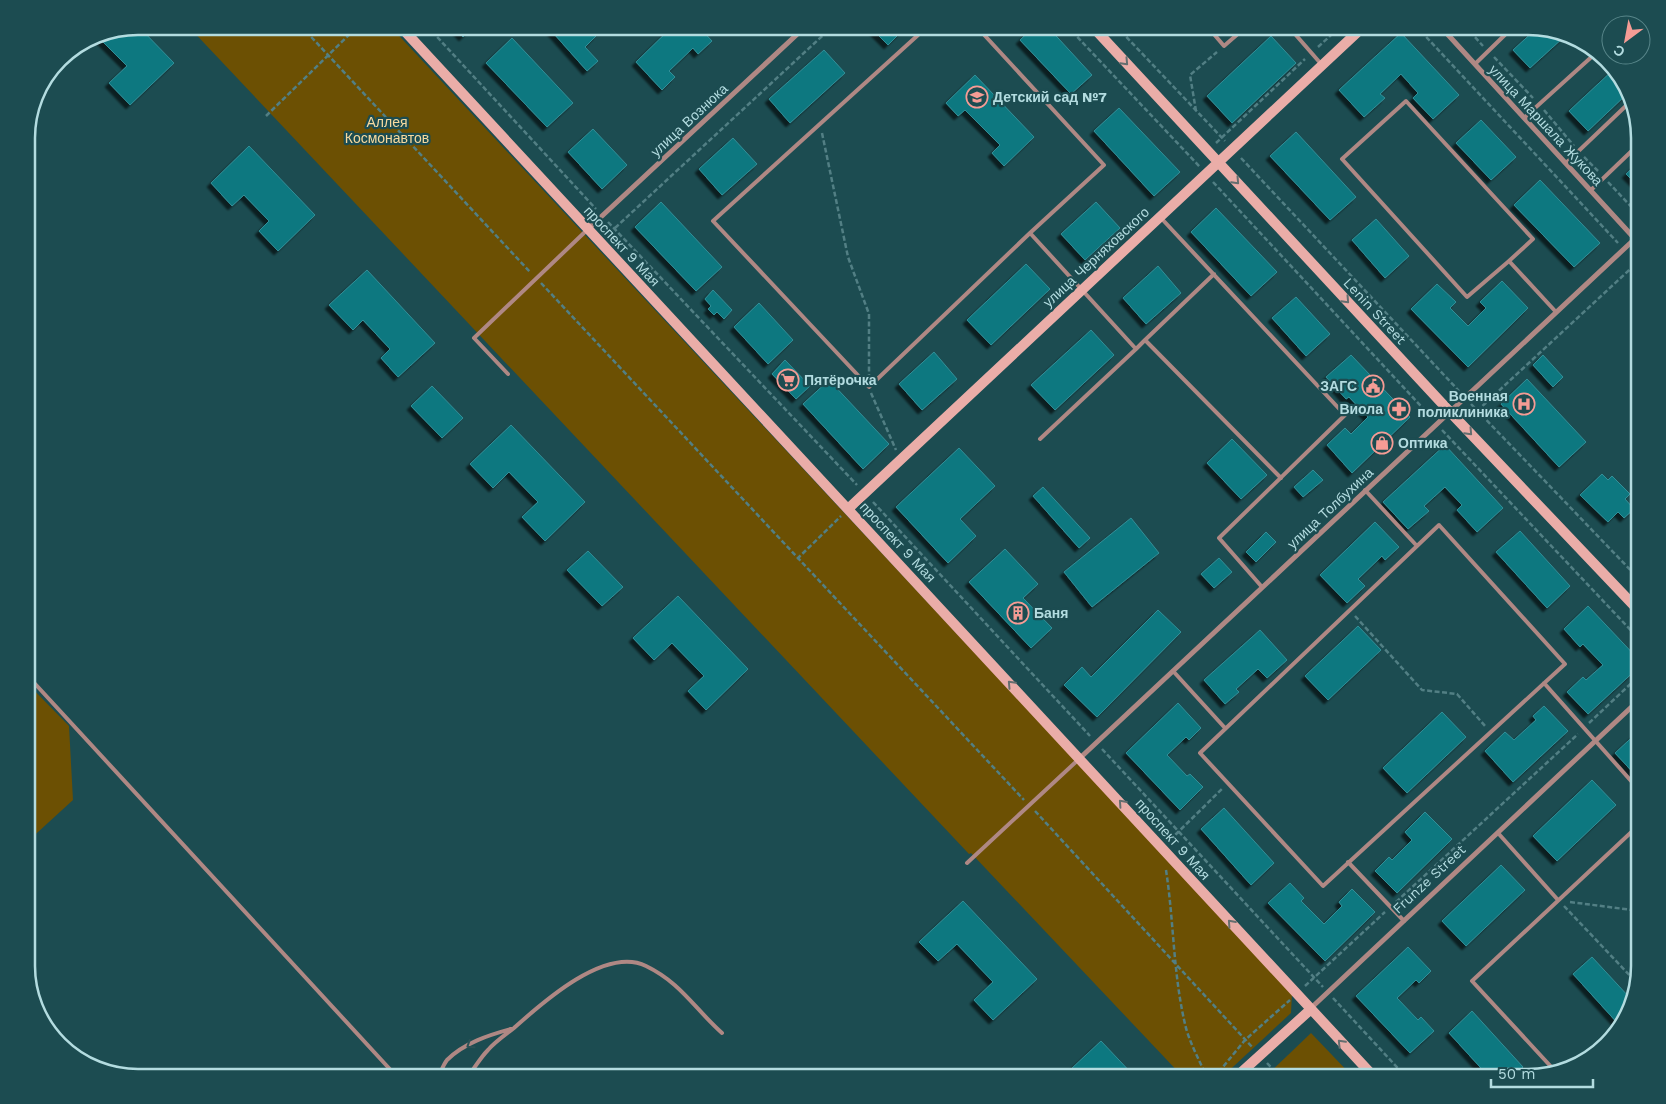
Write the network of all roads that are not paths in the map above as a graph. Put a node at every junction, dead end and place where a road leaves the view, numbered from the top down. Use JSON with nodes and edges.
{"nodes":[{"id":1,"x":408,"y":35,"type":"edge"},
{"id":2,"x":796,"y":35,"type":"edge"},
{"id":3,"x":918,"y":35,"type":"edge"},
{"id":4,"x":984,"y":35,"type":"edge"},
{"id":5,"x":1100,"y":35,"type":"edge"},
{"id":6,"x":1215,"y":35,"type":"edge"},
{"id":7,"x":1237,"y":35,"type":"edge"},
{"id":8,"x":1296,"y":35,"type":"edge"},
{"id":9,"x":1354,"y":35,"type":"edge"},
{"id":10,"x":1448,"y":35,"type":"edge"},
{"id":11,"x":1505,"y":35,"type":"edge"},
{"id":12,"x":1591,"y":57,"type":"edge"},
{"id":13,"x":1475,"y":64,"type":"junction"},
{"id":14,"x":1322,"y":65,"type":"junction"},
{"id":15,"x":1625,"y":107,"type":"edge"},
{"id":16,"x":1525,"y":118,"type":"junction"},
{"id":17,"x":1631,"y":152,"type":"edge"},
{"id":18,"x":1218,"y":162,"type":"junction"},
{"id":19,"x":1566,"y":163,"type":"junction"},
{"id":20,"x":1591,"y":190,"type":"junction"},
{"id":21,"x":1160,"y":216,"type":"junction"},
{"id":22,"x":588,"y":229,"type":"junction"},
{"id":23,"x":1631,"y":229,"type":"edge"},
{"id":24,"x":1030,"y":233,"type":"junction"},
{"id":25,"x":1631,"y":242,"type":"edge"},
{"id":26,"x":1509,"y":261,"type":"junction"},
{"id":27,"x":1214,"y":274,"type":"junction"},
{"id":28,"x":1082,"y":289,"type":"junction"},
{"id":29,"x":1556,"y":312,"type":"junction"},
{"id":30,"x":1145,"y":340,"type":"junction"},
{"id":31,"x":1136,"y":349,"type":"junction"},
{"id":32,"x":508,"y":374,"type":"dead end"},
{"id":33,"x":1450,"y":412,"type":"junction"},
{"id":34,"x":1040,"y":439,"type":"dead end"},
{"id":35,"x":1281,"y":478,"type":"junction"},
{"id":36,"x":1365,"y":490,"type":"junction"},
{"id":37,"x":848,"y":509,"type":"junction"},
{"id":38,"x":1417,"y":546,"type":"junction"},
{"id":39,"x":1262,"y":588,"type":"junction"},
{"id":40,"x":1631,"y":603,"type":"edge"},
{"id":41,"x":1173,"y":671,"type":"junction"},
{"id":42,"x":1544,"y":683,"type":"junction"},
{"id":43,"x":35,"y":684,"type":"edge"},
{"id":44,"x":1631,"y":708,"type":"edge"},
{"id":45,"x":1226,"y":728,"type":"junction"},
{"id":46,"x":1596,"y":741,"type":"junction"},
{"id":47,"x":1080,"y":758,"type":"junction"},
{"id":48,"x":1631,"y":780,"type":"edge"},
{"id":49,"x":1631,"y":832,"type":"edge"},
{"id":50,"x":1498,"y":833,"type":"junction"},
{"id":51,"x":1348,"y":862,"type":"junction"},
{"id":52,"x":967,"y":863,"type":"dead end"},
{"id":53,"x":1558,"y":900,"type":"junction"},
{"id":54,"x":1404,"y":921,"type":"junction"},
{"id":55,"x":1310,"y":1010,"type":"junction"},
{"id":56,"x":513,"y":1028,"type":"junction"},
{"id":57,"x":722,"y":1033,"type":"dead end"},
{"id":58,"x":1551,"y":1066,"type":"edge"},
{"id":59,"x":390,"y":1069,"type":"edge"},
{"id":60,"x":443,"y":1069,"type":"edge"},
{"id":61,"x":474,"y":1069,"type":"edge"},
{"id":62,"x":1245,"y":1069,"type":"edge"},
{"id":63,"x":1366,"y":1069,"type":"edge"}],
"edges":[{"from":1,"to":22,"type":"street","name":"проспект 9 Мая"},
{"from":2,"to":22,"type":"street","name":"улица Вознюка"},
{"from":3,"to":24,"type":"lane"},
{"from":4,"to":24,"type":"lane"},
{"from":5,"to":18,"type":"street","name":"Lenin Street","one_way":true},
{"from":6,"to":7,"type":"lane"},
{"from":8,"to":14,"type":"lane"},
{"from":9,"to":14,"type":"street","name":"улица Черняховского"},
{"from":10,"to":13,"type":"street","name":"улица Маршала Жукова"},
{"from":11,"to":13,"type":"lane"},
{"from":12,"to":16,"type":"lane"},
{"from":13,"to":16,"type":"street","name":"улица Маршала Жукова"},
{"from":14,"to":18,"type":"street","name":"улица Черняховского"},
{"from":15,"to":19,"type":"lane"},
{"from":16,"to":19,"type":"street","name":"улица Маршала Жукова"},
{"from":17,"to":20,"type":"lane"},
{"from":18,"to":21,"type":"street","name":"улица Черняховского"},
{"from":18,"to":33,"type":"street","name":"Lenin Street","one_way":true},
{"from":19,"to":20,"type":"street","name":"улица Маршала Жукова"},
{"from":20,"to":23,"type":"street","name":"улица Маршала Жукова"},
{"from":21,"to":27,"type":"lane"},
{"from":21,"to":28,"type":"street","name":"улица Черняховского"},
{"from":22,"to":32,"type":"lane"},
{"from":22,"to":37,"type":"street","name":"проспект 9 Мая"},
{"from":24,"to":28,"type":"lane"},
{"from":25,"to":29,"type":"street","name":"улица Толбухина"},
{"from":26,"to":26,"type":"lane"},
{"from":26,"to":29,"type":"lane"},
{"from":27,"to":30,"type":"lane"},
{"from":27,"to":35,"type":"lane"},
{"from":28,"to":31,"type":"lane"},
{"from":28,"to":37,"type":"street","name":"улица Черняховского"},
{"from":29,"to":33,"type":"street","name":"улица Толбухина"},
{"from":30,"to":31,"type":"lane"},
{"from":30,"to":35,"type":"lane"},
{"from":31,"to":34,"type":"lane"},
{"from":33,"to":36,"type":"street","name":"улица Толбухина"},
{"from":33,"to":40,"type":"street","name":"Lenin Street","one_way":true},
{"from":35,"to":39,"type":"lane"},
{"from":36,"to":38,"type":"lane"},
{"from":36,"to":39,"type":"street","name":"улица Толбухина"},
{"from":47,"to":37,"type":"street","name":"проспект 9 Мая","one_way":true},
{"from":38,"to":42,"type":"lane"},
{"from":38,"to":45,"type":"lane"},
{"from":39,"to":41,"type":"street","name":"улица Толбухина"},
{"from":41,"to":45,"type":"lane"},
{"from":41,"to":47,"type":"street","name":"улица Толбухина"},
{"from":42,"to":46,"type":"lane"},
{"from":42,"to":51,"type":"lane"},
{"from":43,"to":59,"type":"lane"},
{"from":44,"to":46,"type":"street","name":"Frunze Street"},
{"from":45,"to":51,"type":"lane"},
{"from":46,"to":48,"type":"lane"},
{"from":46,"to":50,"type":"street","name":"Frunze Street"},
{"from":47,"to":52,"type":"lane"},
{"from":55,"to":47,"type":"street","name":"проспект 9 Мая","one_way":true},
{"from":49,"to":53,"type":"lane"},
{"from":50,"to":53,"type":"lane"},
{"from":50,"to":54,"type":"street","name":"Frunze Street"},
{"from":51,"to":54,"type":"lane"},
{"from":53,"to":58,"type":"lane"},
{"from":54,"to":55,"type":"street","name":"Frunze Street"},
{"from":55,"to":62,"type":"street","name":"Frunze Street"},
{"from":63,"to":55,"type":"street","name":"проспект 9 Мая","one_way":true},
{"from":56,"to":57,"type":"lane"},
{"from":56,"to":60,"type":"lane","one_way":true},
{"from":56,"to":61,"type":"lane"}]}
